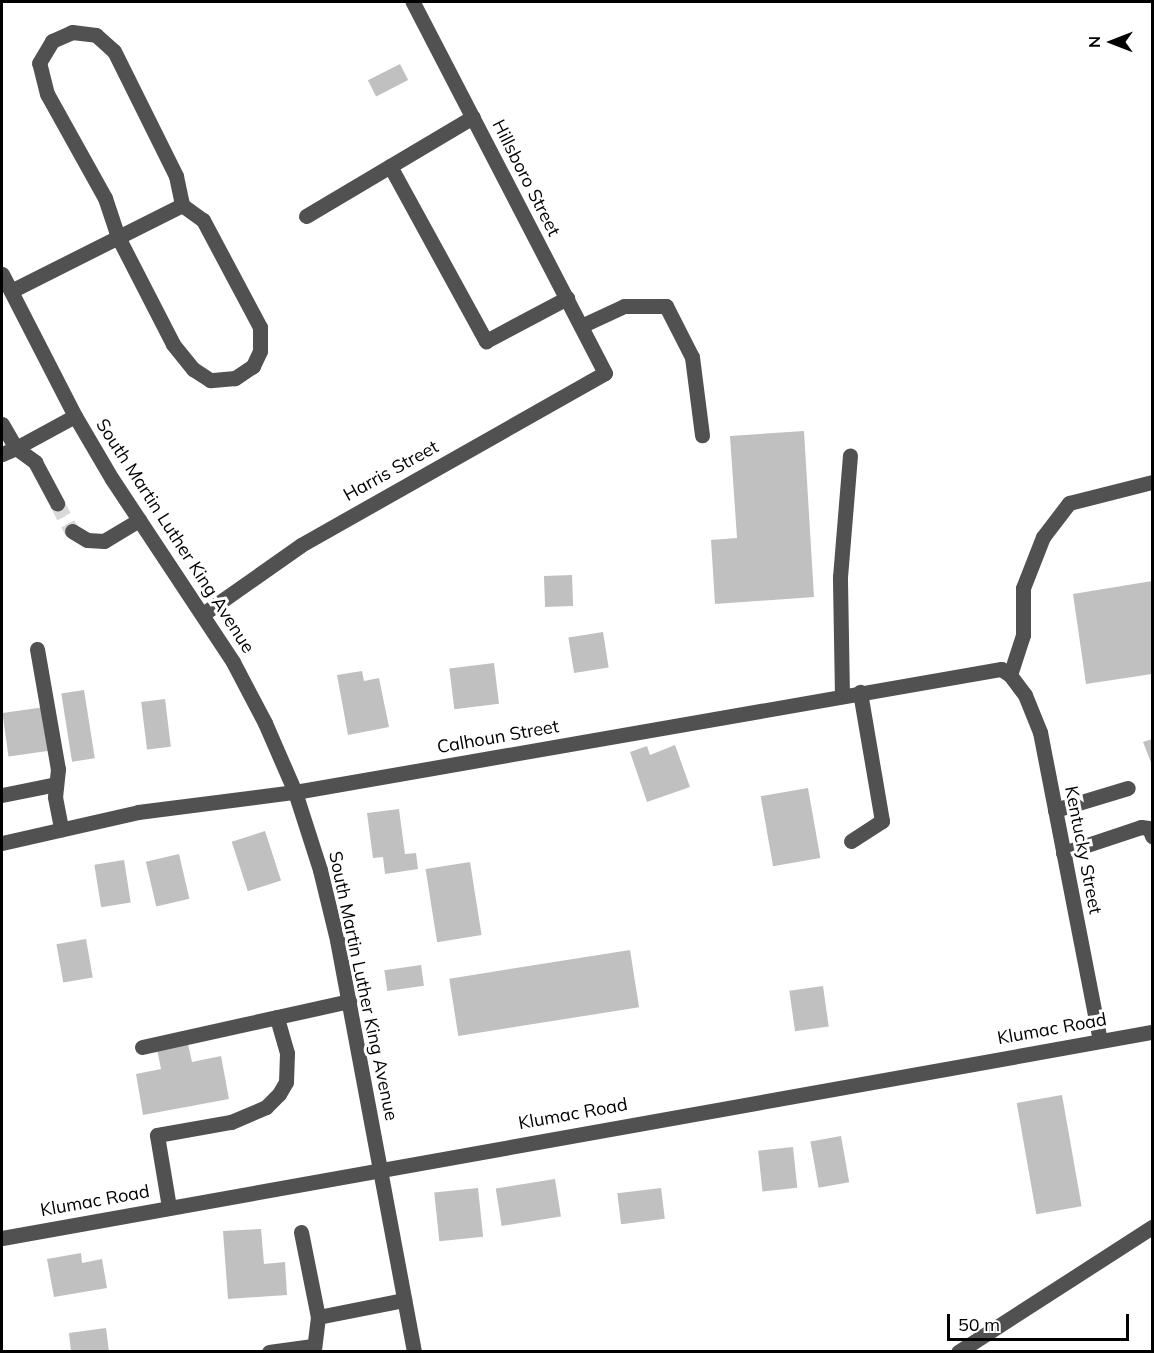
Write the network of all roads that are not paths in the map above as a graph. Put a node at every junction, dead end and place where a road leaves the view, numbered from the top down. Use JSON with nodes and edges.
{"nodes":[{"id":1,"x":413,"y":2,"type":"edge"},
{"id":2,"x":473,"y":117,"type":"junction"},
{"id":3,"x":390,"y":166,"type":"junction"},
{"id":4,"x":182,"y":205,"type":"junction"},
{"id":5,"x":306,"y":216,"type":"dead end"},
{"id":6,"x":118,"y":237,"type":"junction"},
{"id":7,"x":2,"y":274,"type":"edge"},
{"id":8,"x":11,"y":291,"type":"junction"},
{"id":9,"x":567,"y":298,"type":"junction"},
{"id":10,"x":581,"y":326,"type":"junction"},
{"id":11,"x":605,"y":373,"type":"joint"},
{"id":12,"x":75,"y":416,"type":"junction"},
{"id":13,"x":2,"y":424,"type":"edge"},
{"id":14,"x":702,"y":435,"type":"dead end"},
{"id":15,"x":9,"y":451,"type":"edge"},
{"id":16,"x":850,"y":455,"type":"dead end"},
{"id":17,"x":1152,"y":482,"type":"edge"},
{"id":18,"x":57,"y":502,"type":"tunnel mouth"},
{"id":19,"x":139,"y":520,"type":"junction"},
{"id":20,"x":72,"y":531,"type":"tunnel mouth"},
{"id":21,"x":203,"y":614,"type":"junction"},
{"id":22,"x":37,"y":649,"type":"dead end"},
{"id":23,"x":1005,"y":672,"type":"junction"},
{"id":24,"x":860,"y":692,"type":"junction"},
{"id":25,"x":842,"y":695,"type":"junction"},
{"id":26,"x":56,"y":784,"type":"junction"},
{"id":27,"x":1128,"y":788,"type":"dead end"},
{"id":28,"x":296,"y":792,"type":"junction"},
{"id":29,"x":2,"y":795,"type":"edge"},
{"id":30,"x":1055,"y":810,"type":"junction"},
{"id":31,"x":62,"y":829,"type":"junction"},
{"id":32,"x":1152,"y":836,"type":"edge"},
{"id":33,"x":851,"y":841,"type":"dead end"},
{"id":34,"x":2,"y":843,"type":"edge"},
{"id":35,"x":1063,"y":853,"type":"junction"},
{"id":36,"x":349,"y":1001,"type":"junction"},
{"id":37,"x":276,"y":1017,"type":"junction"},
{"id":38,"x":1152,"y":1032,"type":"edge"},
{"id":39,"x":1100,"y":1040,"type":"junction"},
{"id":40,"x":142,"y":1047,"type":"dead end"},
{"id":41,"x":380,"y":1169,"type":"junction"},
{"id":42,"x":169,"y":1207,"type":"junction"},
{"id":43,"x":1152,"y":1227,"type":"edge"},
{"id":44,"x":301,"y":1232,"type":"dead end"},
{"id":45,"x":2,"y":1238,"type":"edge"},
{"id":46,"x":404,"y":1300,"type":"junction"},
{"id":47,"x":318,"y":1317,"type":"junction"},
{"id":48,"x":313,"y":1348,"type":"edge"},
{"id":49,"x":269,"y":1352,"type":"edge"},
{"id":50,"x":414,"y":1352,"type":"edge"},
{"id":51,"x":958,"y":1352,"type":"edge"}],
"edges":[{"from":1,"to":2,"type":"street","name":"Hillsboro Street"},
{"from":2,"to":3,"type":"street"},
{"from":2,"to":9,"type":"street","name":"Hillsboro Street"},
{"from":3,"to":5,"type":"street"},
{"from":3,"to":9,"type":"street"},
{"from":4,"to":6,"type":"street"},
{"from":4,"to":6,"type":"street"},
{"from":4,"to":6,"type":"street"},
{"from":6,"to":8,"type":"street"},
{"from":7,"to":8,"type":"street","name":"South Martin Luther King Avenue"},
{"from":8,"to":12,"type":"street","name":"South Martin Luther King Avenue"},
{"from":9,"to":10,"type":"street","name":"Hillsboro Street"},
{"from":10,"to":11,"type":"street","name":"Hillsboro Street"},
{"from":10,"to":14,"type":"street"},
{"from":11,"to":21,"type":"street","name":"Harris Street"},
{"from":12,"to":15,"type":"street"},
{"from":12,"to":19,"type":"street","name":"South Martin Luther King Avenue"},
{"from":13,"to":15,"type":"street"},
{"from":15,"to":18,"type":"street"},
{"from":16,"to":25,"type":"street"},
{"from":17,"to":23,"type":"street"},
{"from":19,"to":20,"type":"street"},
{"from":19,"to":21,"type":"street","name":"South Martin Luther King Avenue"},
{"from":21,"to":28,"type":"street","name":"South Martin Luther King Avenue"},
{"from":22,"to":26,"type":"street"},
{"from":23,"to":24,"type":"street","name":"Calhoun Street"},
{"from":23,"to":30,"type":"street","name":"Kentucky Street"},
{"from":24,"to":25,"type":"street","name":"Calhoun Street"},
{"from":24,"to":33,"type":"street"},
{"from":25,"to":28,"type":"street","name":"Calhoun Street"},
{"from":26,"to":29,"type":"street"},
{"from":26,"to":31,"type":"street"},
{"from":27,"to":30,"type":"street"},
{"from":28,"to":31,"type":"street","name":"Calhoun Street"},
{"from":28,"to":36,"type":"street","name":"South Martin Luther King Avenue"},
{"from":30,"to":35,"type":"street","name":"Kentucky Street"},
{"from":31,"to":34,"type":"street","name":"Calhoun Street"},
{"from":32,"to":35,"type":"street"},
{"from":35,"to":39,"type":"street","name":"Kentucky Street"},
{"from":36,"to":37,"type":"street"},
{"from":36,"to":41,"type":"street","name":"South Martin Luther King Avenue"},
{"from":37,"to":40,"type":"street"},
{"from":37,"to":42,"type":"street"},
{"from":38,"to":39,"type":"street","name":"Klumac Road"},
{"from":39,"to":41,"type":"street","name":"Klumac Road"},
{"from":41,"to":42,"type":"street","name":"Klumac Road"},
{"from":41,"to":46,"type":"street","name":"South Martin Luther King Avenue"},
{"from":42,"to":45,"type":"street","name":"Klumac Road"},
{"from":43,"to":51,"type":"street"},
{"from":44,"to":47,"type":"street"},
{"from":46,"to":47,"type":"street"},
{"from":46,"to":50,"type":"street","name":"South Martin Luther King Avenue"},
{"from":47,"to":48,"type":"street"},
{"from":48,"to":49,"type":"street"}]}
